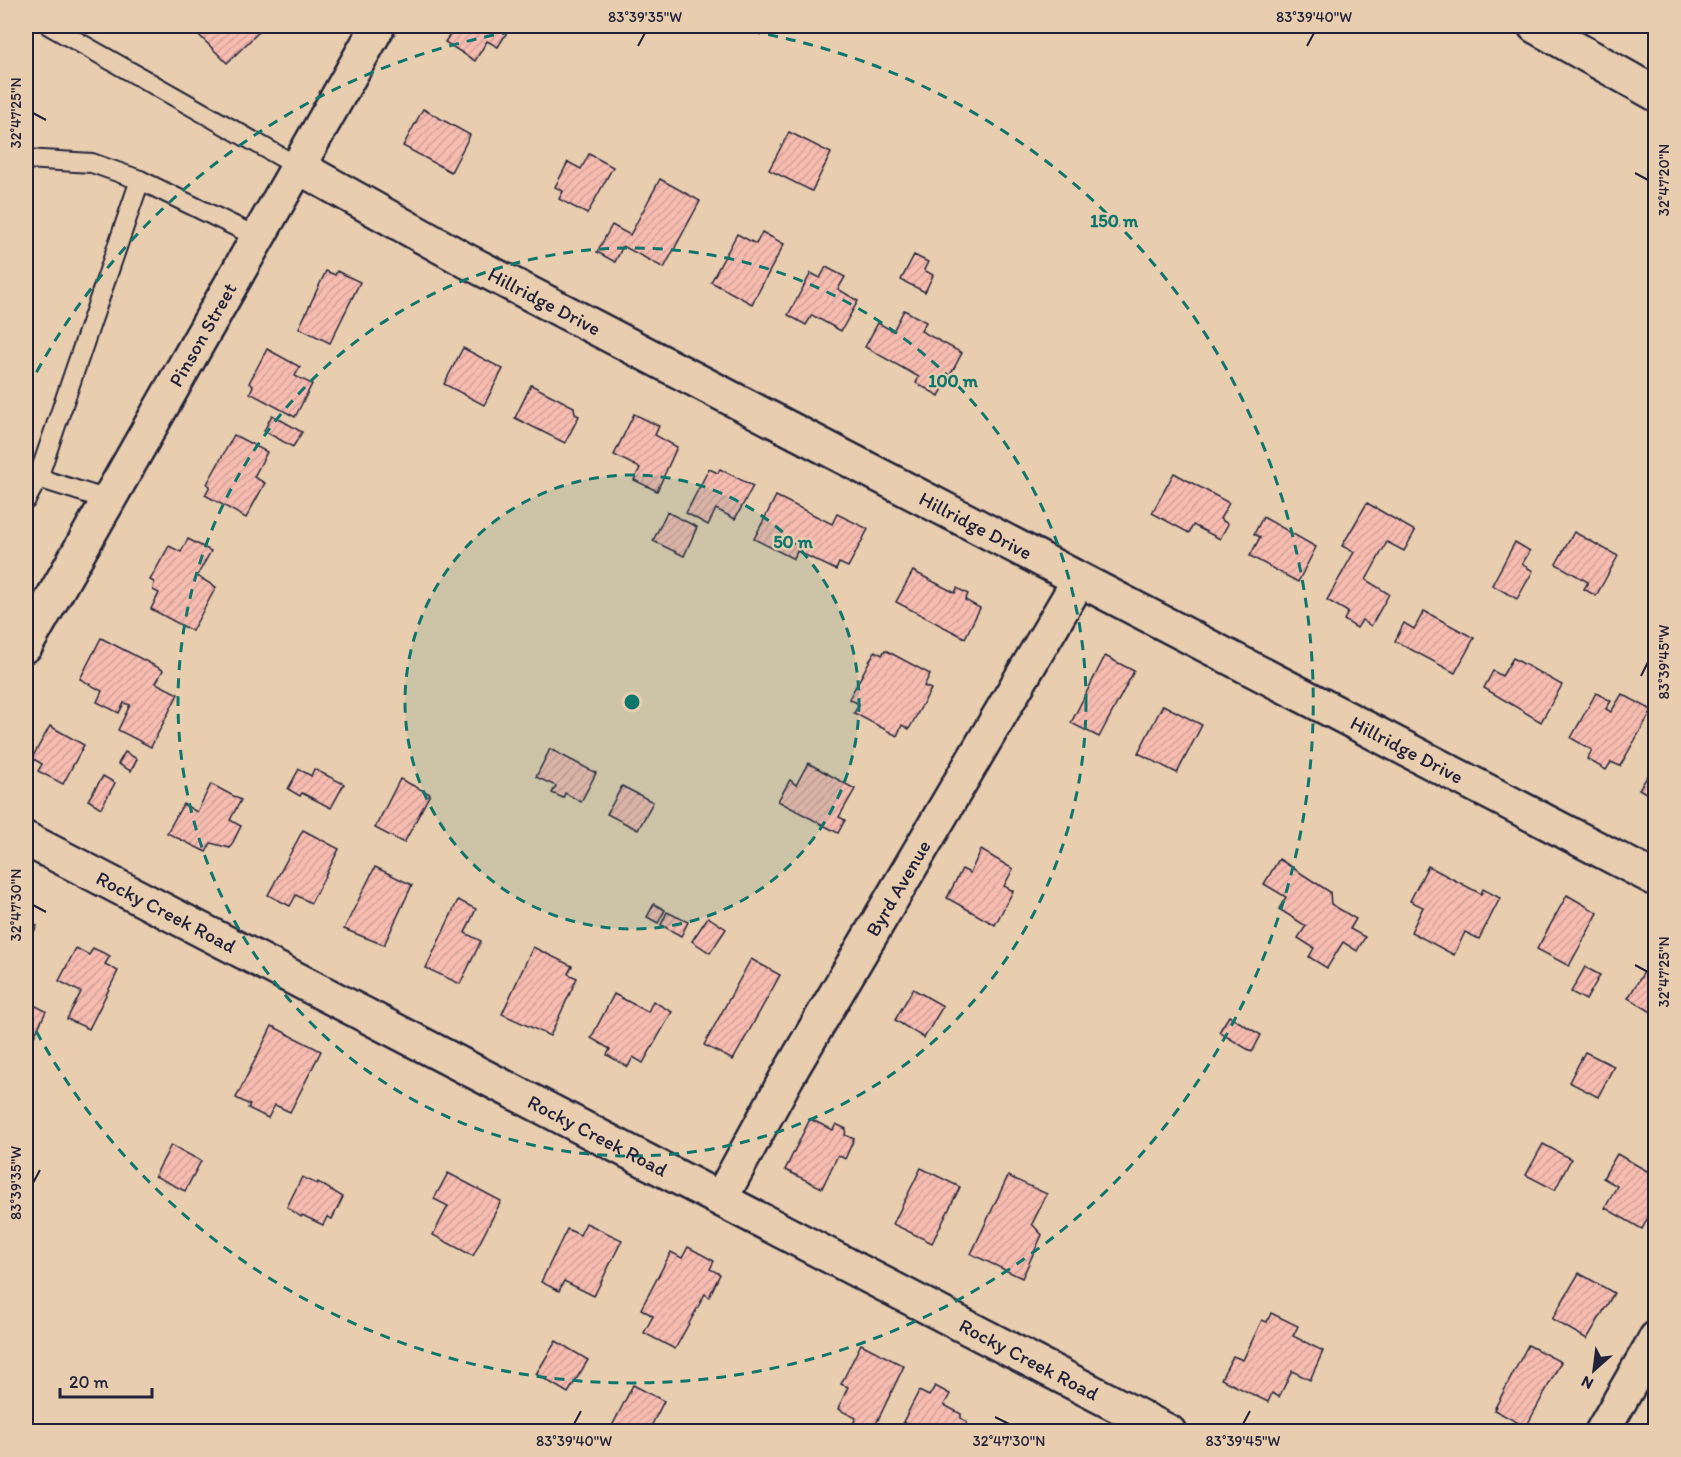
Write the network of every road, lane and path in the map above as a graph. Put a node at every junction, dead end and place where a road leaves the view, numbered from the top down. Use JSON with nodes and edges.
{"nodes":[{"id":1,"x":50,"y":26,"type":"edge"},
{"id":2,"x":378,"y":26,"type":"edge"},
{"id":3,"x":1535,"y":26,"type":"edge"},
{"id":4,"x":1656,"y":94,"type":"edge"},
{"id":5,"x":26,"y":159,"type":"edge"},
{"id":6,"x":297,"y":166,"type":"junction"},
{"id":7,"x":140,"y":180,"type":"junction"},
{"id":8,"x":257,"y":237,"type":"junction"},
{"id":9,"x":38,"y":478,"type":"junction"},
{"id":10,"x":26,"y":500,"type":"edge"},
{"id":11,"x":108,"y":500,"type":"junction"},
{"id":12,"x":1079,"y":580,"type":"junction"},
{"id":13,"x":26,"y":645,"type":"edge"},
{"id":14,"x":26,"y":838,"type":"edge"},
{"id":15,"x":1656,"y":879,"type":"edge"},
{"id":16,"x":721,"y":1198,"type":"junction"},
{"id":17,"x":1656,"y":1338,"type":"edge"},
{"id":18,"x":1169,"y":1431,"type":"edge"},
{"id":19,"x":1602,"y":1431,"type":"edge"}],
"edges":[{"from":1,"to":6,"type":"lane"},
{"from":2,"to":6,"type":"street","name":"Pinson Street"},
{"from":3,"to":4,"type":"street"},
{"from":5,"to":7,"type":"lane"},
{"from":6,"to":8,"type":"street","name":"Pinson Street"},
{"from":6,"to":12,"type":"street","name":"Hillridge Drive"},
{"from":7,"to":8,"type":"lane"},
{"from":7,"to":9,"type":"lane"},
{"from":8,"to":11,"type":"street","name":"Pinson Street"},
{"from":9,"to":10,"type":"lane"},
{"from":9,"to":11,"type":"lane"},
{"from":11,"to":13,"type":"street","name":"Pinson Street"},
{"from":12,"to":15,"type":"street","name":"Hillridge Drive"},
{"from":12,"to":16,"type":"street","name":"Byrd Avenue"},
{"from":14,"to":16,"type":"street","name":"Rocky Creek Road"},
{"from":16,"to":18,"type":"street","name":"Rocky Creek Road"},
{"from":17,"to":19,"type":"street"}]}
